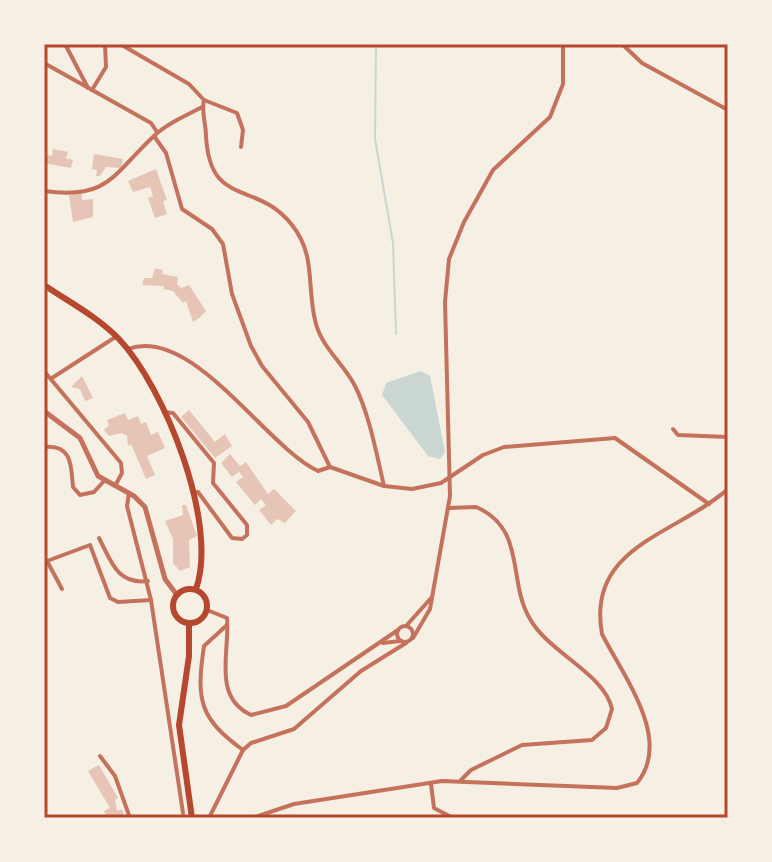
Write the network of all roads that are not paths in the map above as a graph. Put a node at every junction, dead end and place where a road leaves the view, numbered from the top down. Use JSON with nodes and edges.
{"nodes":[{"id":1,"x":65,"y":44,"type":"edge"},
{"id":2,"x":105,"y":44,"type":"edge"},
{"id":3,"x":120,"y":44,"type":"edge"},
{"id":4,"x":563,"y":44,"type":"edge"},
{"id":5,"x":622,"y":44,"type":"edge"},
{"id":6,"x":44,"y":63,"type":"edge"},
{"id":7,"x":90,"y":89,"type":"junction"},
{"id":8,"x":204,"y":100,"type":"junction"},
{"id":9,"x":202,"y":107,"type":"junction"},
{"id":10,"x":728,"y":110,"type":"edge"},
{"id":11,"x":156,"y":134,"type":"junction"},
{"id":12,"x":241,"y":147,"type":"dead end"},
{"id":13,"x":44,"y":191,"type":"edge"},
{"id":14,"x":44,"y":285,"type":"edge"},
{"id":15,"x":117,"y":336,"type":"junction"},
{"id":16,"x":128,"y":349,"type":"junction"},
{"id":17,"x":44,"y":371,"type":"edge"},
{"id":18,"x":52,"y":378,"type":"junction"},
{"id":19,"x":44,"y":411,"type":"edge"},
{"id":20,"x":162,"y":411,"type":"junction"},
{"id":21,"x":673,"y":429,"type":"dead end"},
{"id":22,"x":728,"y":437,"type":"edge"},
{"id":23,"x":44,"y":447,"type":"edge"},
{"id":24,"x":330,"y":467,"type":"junction"},
{"id":25,"x":451,"y":478,"type":"junction"},
{"id":26,"x":104,"y":481,"type":"junction"},
{"id":27,"x":115,"y":486,"type":"junction"},
{"id":28,"x":384,"y":486,"type":"junction"},
{"id":29,"x":728,"y":489,"type":"edge"},
{"id":30,"x":129,"y":493,"type":"junction"},
{"id":31,"x":194,"y":493,"type":"junction"},
{"id":32,"x":709,"y":504,"type":"junction"},
{"id":33,"x":448,"y":508,"type":"junction"},
{"id":34,"x":99,"y":538,"type":"dead end"},
{"id":35,"x":148,"y":581,"type":"junction"},
{"id":36,"x":62,"y":589,"type":"dead end"},
{"id":37,"x":196,"y":589,"type":"junction"},
{"id":38,"x":177,"y":595,"type":"junction"},
{"id":39,"x":433,"y":595,"type":"junction"},
{"id":40,"x":151,"y":600,"type":"junction"},
{"id":41,"x":207,"y":610,"type":"junction"},
{"id":42,"x":189,"y":623,"type":"junction"},
{"id":43,"x":228,"y":624,"type":"junction"},
{"id":44,"x":406,"y":626,"type":"junction"},
{"id":45,"x":398,"y":630,"type":"junction"},
{"id":46,"x":413,"y":638,"type":"junction"},
{"id":47,"x":380,"y":642,"type":"junction"},
{"id":48,"x":403,"y":642,"type":"junction"},
{"id":49,"x":243,"y":750,"type":"junction"},
{"id":50,"x":100,"y":756,"type":"dead end"},
{"id":51,"x":461,"y":780,"type":"junction"},
{"id":52,"x":431,"y":783,"type":"junction"},
{"id":53,"x":183,"y":813,"type":"dead end"},
{"id":54,"x":130,"y":818,"type":"edge"},
{"id":55,"x":192,"y":818,"type":"edge"},
{"id":56,"x":209,"y":818,"type":"edge"},
{"id":57,"x":252,"y":818,"type":"edge"},
{"id":58,"x":453,"y":818,"type":"edge"}],
"edges":[{"from":1,"to":7,"type":"street"},
{"from":2,"to":7,"type":"street"},
{"from":3,"to":8,"type":"street"},
{"from":4,"to":25,"type":"street"},
{"from":5,"to":10,"type":"street"},
{"from":6,"to":7,"type":"street"},
{"from":7,"to":11,"type":"street"},
{"from":8,"to":9,"type":"street"},
{"from":8,"to":12,"type":"street"},
{"from":9,"to":11,"type":"street"},
{"from":9,"to":28,"type":"street"},
{"from":11,"to":13,"type":"street"},
{"from":11,"to":24,"type":"street"},
{"from":14,"to":15,"type":"main road"},
{"from":15,"to":16,"type":"main road"},
{"from":15,"to":18,"type":"street"},
{"from":16,"to":20,"type":"main road"},
{"from":16,"to":24,"type":"street"},
{"from":17,"to":18,"type":"street"},
{"from":18,"to":27,"type":"street"},
{"from":19,"to":26,"type":"street"},
{"from":20,"to":31,"type":"main road"},
{"from":20,"to":31,"type":"street"},
{"from":21,"to":22,"type":"street"},
{"from":23,"to":26,"type":"street"},
{"from":24,"to":28,"type":"street"},
{"from":25,"to":28,"type":"street"},
{"from":25,"to":32,"type":"street"},
{"from":25,"to":33,"type":"street"},
{"from":26,"to":27,"type":"street"},
{"from":27,"to":30,"type":"street"},
{"from":29,"to":32,"type":"street"},
{"from":30,"to":35,"type":"street"},
{"from":30,"to":38,"type":"street"},
{"from":31,"to":37,"type":"main road"},
{"from":32,"to":51,"type":"street"},
{"from":33,"to":39,"type":"street"},
{"from":33,"to":51,"type":"street"},
{"from":34,"to":35,"type":"street"},
{"from":35,"to":40,"type":"street"},
{"from":36,"to":40,"type":"street"},
{"from":37,"to":38,"type":"main road"},
{"from":37,"to":41,"type":"main road"},
{"from":38,"to":42,"type":"main road"},
{"from":39,"to":44,"type":"street"},
{"from":39,"to":46,"type":"street"},
{"from":40,"to":53,"type":"street"},
{"from":41,"to":42,"type":"main road"},
{"from":41,"to":43,"type":"street"},
{"from":42,"to":55,"type":"main road"},
{"from":43,"to":47,"type":"street"},
{"from":43,"to":49,"type":"street"},
{"from":44,"to":45,"type":"street"},
{"from":44,"to":46,"type":"street"},
{"from":45,"to":47,"type":"street"},
{"from":45,"to":48,"type":"street"},
{"from":46,"to":48,"type":"street"},
{"from":47,"to":48,"type":"street"},
{"from":48,"to":49,"type":"street"},
{"from":49,"to":56,"type":"street"},
{"from":50,"to":54,"type":"street"},
{"from":51,"to":52,"type":"street"},
{"from":52,"to":57,"type":"street"},
{"from":52,"to":58,"type":"street"}]}
